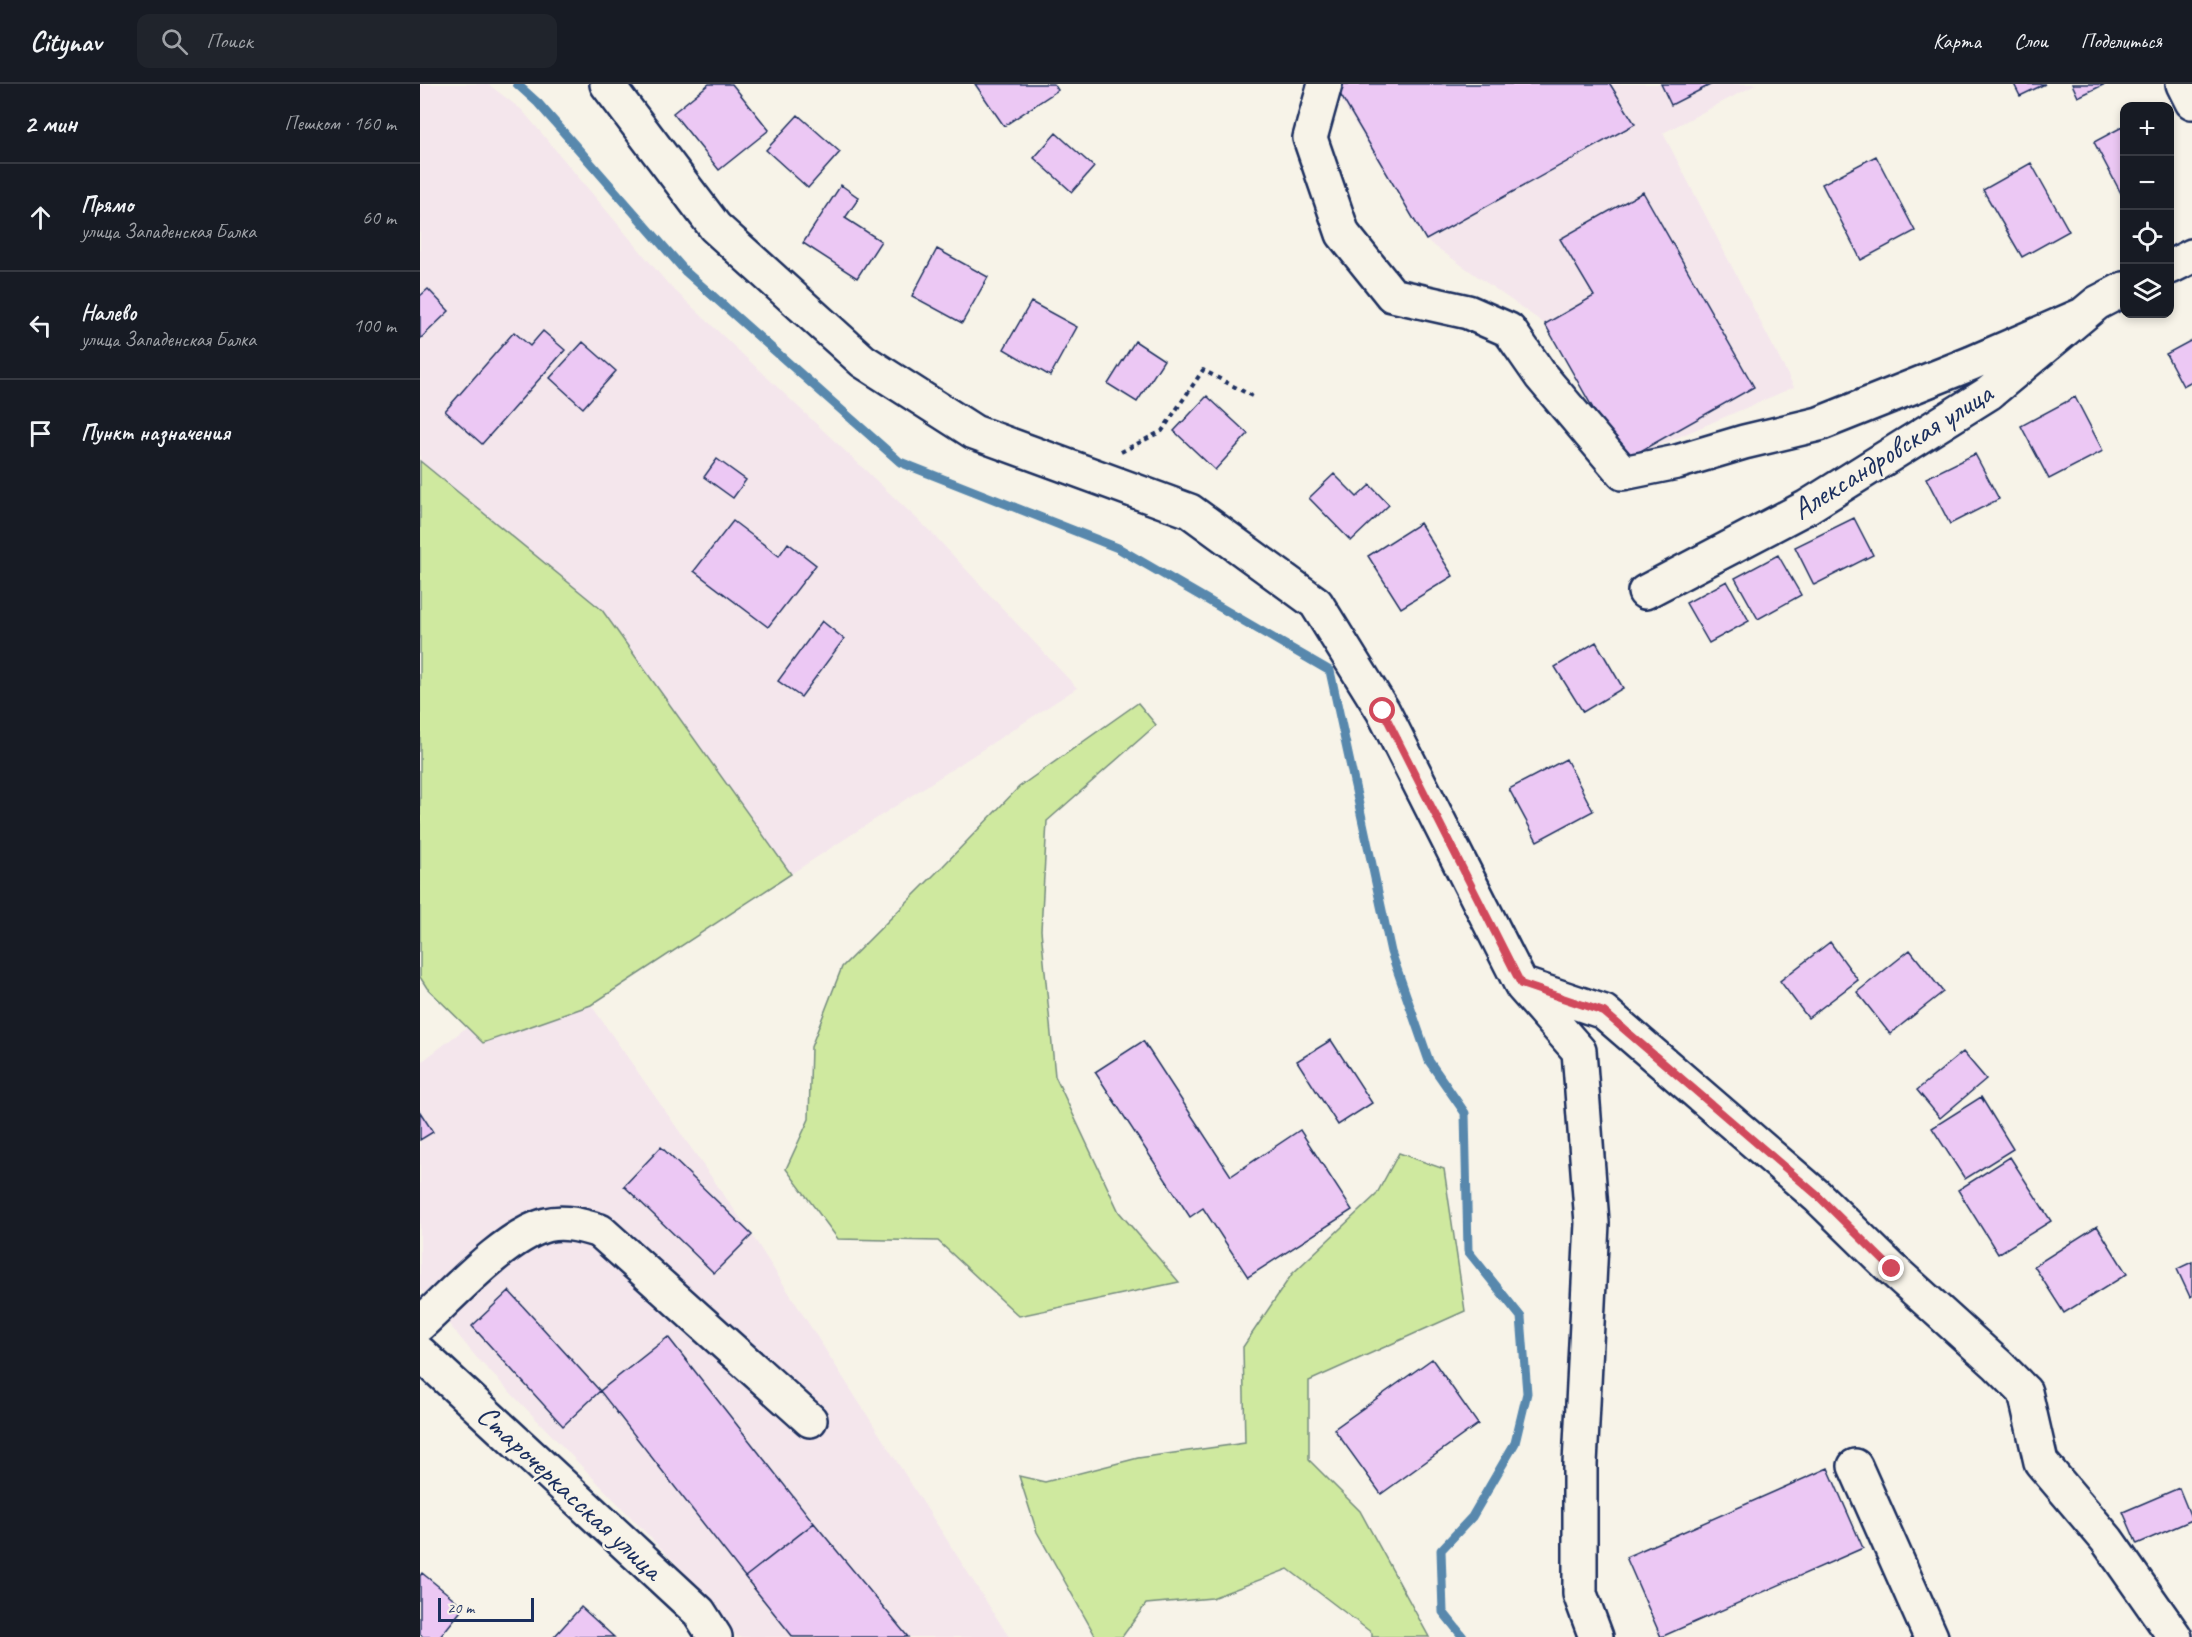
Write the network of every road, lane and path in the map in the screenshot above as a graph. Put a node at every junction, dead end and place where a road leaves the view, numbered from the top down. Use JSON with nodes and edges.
{"nodes":[{"id":1,"x":607,"y":84,"type":"edge"},
{"id":2,"x":1325,"y":84,"type":"edge"},
{"id":3,"x":2182,"y":84,"type":"edge"},
{"id":4,"x":2192,"y":102,"type":"edge"},
{"id":5,"x":2192,"y":256,"type":"edge"},
{"id":6,"x":2174,"y":265,"type":"edge"},
{"id":7,"x":2120,"y":291,"type":"edge"},
{"id":8,"x":2082,"y":315,"type":"junction"},
{"id":9,"x":1252,"y":396,"type":"dead end"},
{"id":10,"x":1113,"y":456,"type":"dead end"},
{"id":11,"x":1645,"y":592,"type":"dead end"},
{"id":12,"x":1521,"y":984,"type":"junction"},
{"id":13,"x":420,"y":1324,"type":"edge"},
{"id":14,"x":420,"y":1353,"type":"edge"},
{"id":15,"x":810,"y":1420,"type":"dead end"},
{"id":16,"x":1855,"y":1466,"type":"dead end"},
{"id":17,"x":715,"y":1637,"type":"edge"},
{"id":18,"x":1596,"y":1637,"type":"edge"},
{"id":19,"x":1932,"y":1637,"type":"edge"},
{"id":20,"x":2175,"y":1637,"type":"edge"}],
"edges":[{"from":1,"to":12,"type":"street"},
{"from":2,"to":8,"type":"street"},
{"from":3,"to":4,"type":"street"},
{"from":5,"to":6,"type":"street"},
{"from":7,"to":8,"type":"street","name":"Александровская улица"},
{"from":8,"to":11,"type":"street","name":"Александровская улица"},
{"from":9,"to":10,"type":"path"},
{"from":12,"to":18,"type":"street"},
{"from":12,"to":20,"type":"street"},
{"from":13,"to":15,"type":"street"},
{"from":14,"to":17,"type":"street","name":"Старочеркасская улица"},
{"from":16,"to":19,"type":"street"}]}
